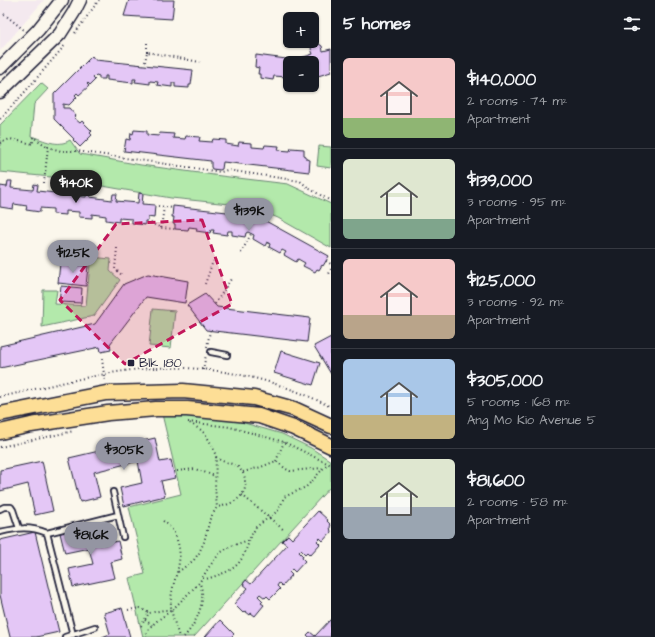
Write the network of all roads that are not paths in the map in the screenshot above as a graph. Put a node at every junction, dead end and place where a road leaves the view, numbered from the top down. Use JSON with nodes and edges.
{"nodes":[{"id":1,"x":62,"y":0,"type":"edge"},
{"id":2,"x":80,"y":0,"type":"edge"},
{"id":3,"x":0,"y":68,"type":"edge"},
{"id":4,"x":0,"y":92,"type":"edge"},
{"id":5,"x":211,"y":352,"type":"dead end"},
{"id":6,"x":227,"y":355,"type":"dead end"},
{"id":7,"x":0,"y":414,"type":"edge"},
{"id":8,"x":331,"y":426,"type":"edge"},
{"id":9,"x":0,"y":432,"type":"edge"},
{"id":10,"x":331,"y":446,"type":"edge"},
{"id":11,"x":113,"y":492,"type":"dead end"},
{"id":12,"x":0,"y":509,"type":"edge"},
{"id":13,"x":118,"y":515,"type":"junction"},
{"id":14,"x":19,"y":528,"type":"junction"},
{"id":15,"x":0,"y":532,"type":"edge"},
{"id":16,"x":47,"y":533,"type":"junction"},
{"id":17,"x":123,"y":537,"type":"dead end"},
{"id":18,"x":95,"y":627,"type":"dead end"},
{"id":19,"x":73,"y":635,"type":"junction"},
{"id":20,"x":66,"y":637,"type":"edge"}],
"edges":[{"from":1,"to":3,"type":"main road"},
{"from":2,"to":4,"type":"main road"},
{"from":5,"to":6,"type":"lane"},
{"from":7,"to":8,"type":"main road"},
{"from":9,"to":10,"type":"main road"},
{"from":11,"to":13,"type":"lane"},
{"from":12,"to":14,"type":"lane"},
{"from":13,"to":16,"type":"lane"},
{"from":13,"to":17,"type":"lane"},
{"from":14,"to":15,"type":"lane"},
{"from":14,"to":16,"type":"lane"},
{"from":16,"to":19,"type":"lane"},
{"from":18,"to":19,"type":"lane"},
{"from":19,"to":20,"type":"lane"}]}
